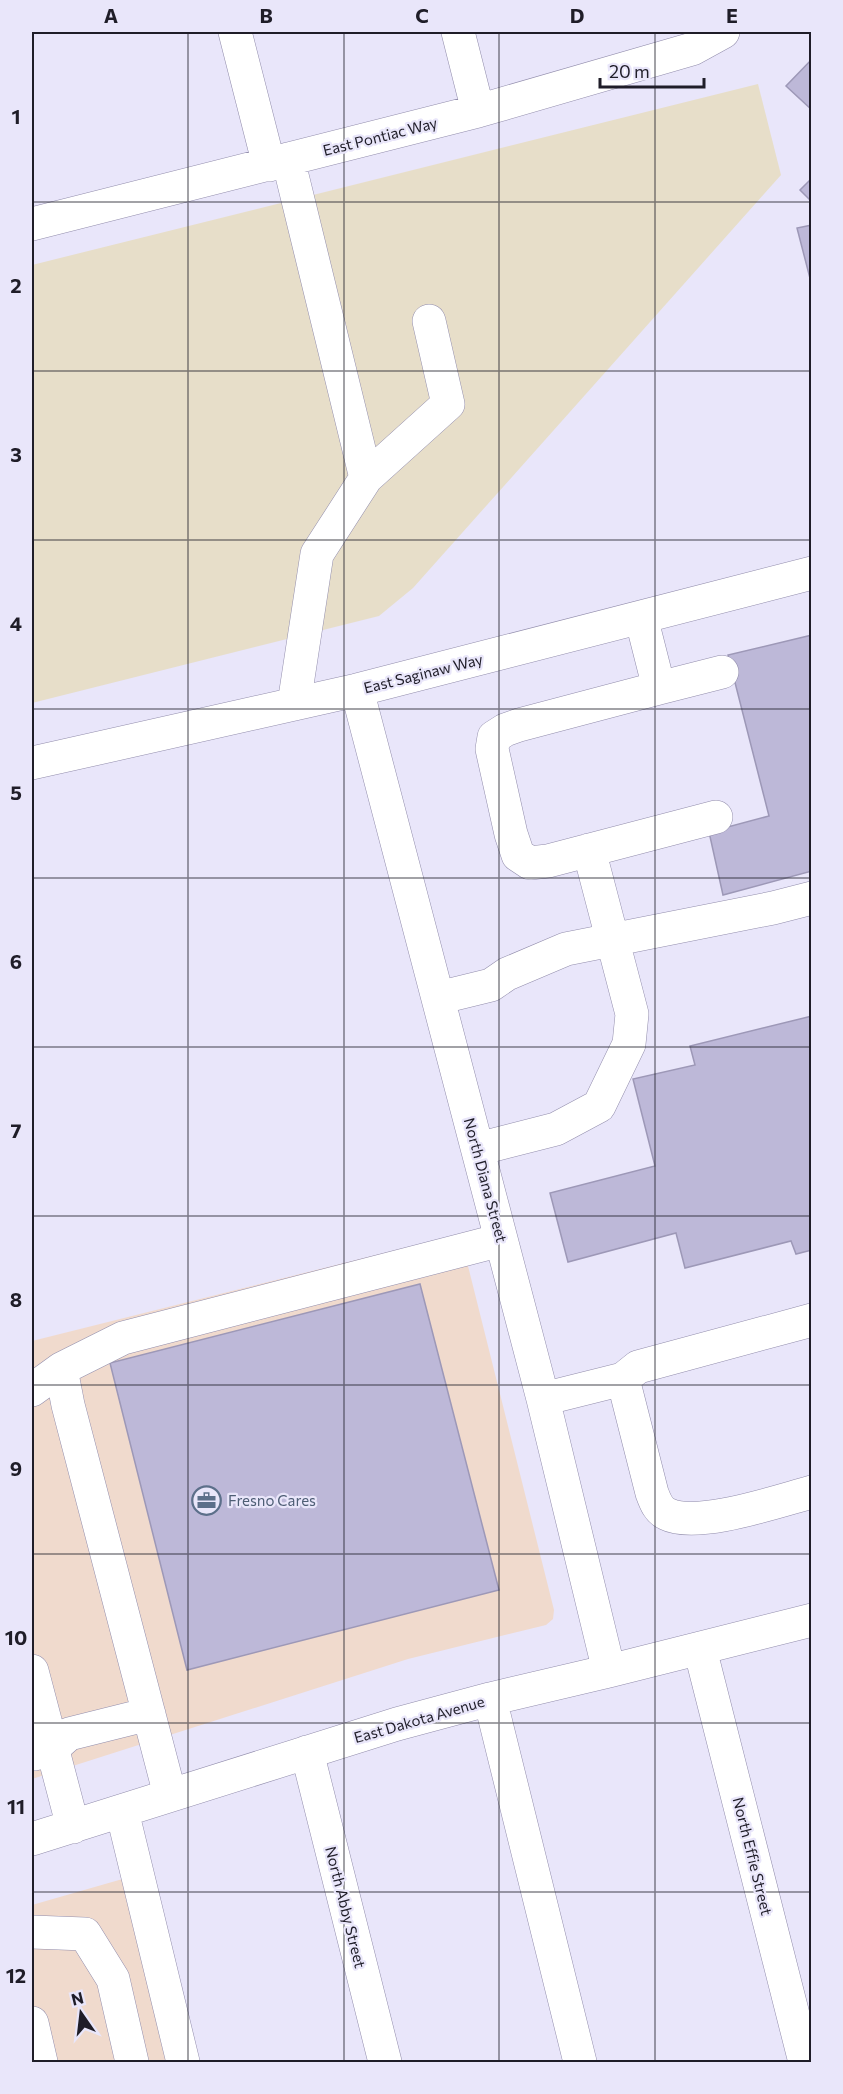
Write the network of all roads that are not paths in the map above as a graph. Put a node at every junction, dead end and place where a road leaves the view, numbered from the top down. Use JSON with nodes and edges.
{"nodes":[{"id":1,"x":235,"y":32,"type":"edge"},
{"id":2,"x":458,"y":32,"type":"edge"},
{"id":3,"x":723,"y":32,"type":"edge"},
{"id":4,"x":478,"y":111,"type":"junction"},
{"id":5,"x":278,"y":162,"type":"junction"},
{"id":6,"x":32,"y":224,"type":"edge"},
{"id":7,"x":429,"y":321,"type":"dead end"},
{"id":8,"x":366,"y":478,"type":"junction"},
{"id":9,"x":812,"y":573,"type":"edge"},
{"id":10,"x":641,"y":616,"type":"junction"},
{"id":11,"x":722,"y":672,"type":"dead end"},
{"id":12,"x":658,"y":688,"type":"junction"},
{"id":13,"x":357,"y":690,"type":"junction"},
{"id":14,"x":294,"y":704,"type":"junction"},
{"id":15,"x":32,"y":763,"type":"edge"},
{"id":16,"x":716,"y":817,"type":"dead end"},
{"id":17,"x":589,"y":850,"type":"junction"},
{"id":18,"x":812,"y":898,"type":"edge"},
{"id":19,"x":613,"y":939,"type":"junction"},
{"id":20,"x":438,"y":998,"type":"junction"},
{"id":21,"x":478,"y":1149,"type":"junction"},
{"id":22,"x":501,"y":1240,"type":"junction"},
{"id":23,"x":812,"y":1320,"type":"edge"},
{"id":24,"x":62,"y":1369,"type":"junction"},
{"id":25,"x":623,"y":1379,"type":"junction"},
{"id":26,"x":32,"y":1390,"type":"edge"},
{"id":27,"x":543,"y":1399,"type":"junction"},
{"id":28,"x":812,"y":1492,"type":"edge"},
{"id":29,"x":812,"y":1620,"type":"edge"},
{"id":30,"x":700,"y":1648,"type":"junction"},
{"id":31,"x":32,"y":1671,"type":"edge"},
{"id":32,"x":609,"y":1671,"type":"junction"},
{"id":33,"x":490,"y":1699,"type":"junction"},
{"id":34,"x":149,"y":1714,"type":"junction"},
{"id":35,"x":42,"y":1752,"type":"edge"},
{"id":36,"x":307,"y":1752,"type":"junction"},
{"id":37,"x":170,"y":1795,"type":"junction"},
{"id":38,"x":122,"y":1812,"type":"junction"},
{"id":39,"x":73,"y":1827,"type":"junction"},
{"id":40,"x":32,"y":1839,"type":"edge"},
{"id":41,"x":32,"y":1932,"type":"edge"},
{"id":42,"x":32,"y":2024,"type":"edge"},
{"id":43,"x":41,"y":2062,"type":"edge"},
{"id":44,"x":132,"y":2062,"type":"edge"},
{"id":45,"x":183,"y":2062,"type":"edge"},
{"id":46,"x":385,"y":2062,"type":"edge"},
{"id":47,"x":580,"y":2062,"type":"edge"},
{"id":48,"x":805,"y":2062,"type":"edge"}],
"edges":[{"from":1,"to":5,"type":"street"},
{"from":2,"to":4,"type":"street"},
{"from":3,"to":4,"type":"street","name":"East Pontiac Way"},
{"from":4,"to":5,"type":"street","name":"East Pontiac Way"},
{"from":5,"to":6,"type":"street","name":"East Pontiac Way"},
{"from":5,"to":8,"type":"street"},
{"from":7,"to":8,"type":"street"},
{"from":8,"to":14,"type":"street"},
{"from":9,"to":10,"type":"street","name":"East Saginaw Way"},
{"from":10,"to":12,"type":"street"},
{"from":10,"to":13,"type":"street","name":"East Saginaw Way"},
{"from":11,"to":12,"type":"street"},
{"from":12,"to":17,"type":"street"},
{"from":13,"to":14,"type":"street","name":"East Saginaw Way"},
{"from":13,"to":20,"type":"street","name":"North Diana Street"},
{"from":14,"to":15,"type":"street","name":"East Saginaw Way"},
{"from":16,"to":17,"type":"street"},
{"from":17,"to":19,"type":"street"},
{"from":18,"to":19,"type":"street"},
{"from":19,"to":20,"type":"street"},
{"from":19,"to":21,"type":"street"},
{"from":20,"to":21,"type":"street","name":"North Diana Street"},
{"from":21,"to":22,"type":"street","name":"North Diana Street"},
{"from":22,"to":24,"type":"street"},
{"from":22,"to":27,"type":"street","name":"North Diana Street"},
{"from":23,"to":25,"type":"street"},
{"from":24,"to":26,"type":"street"},
{"from":24,"to":34,"type":"street"},
{"from":25,"to":27,"type":"street"},
{"from":25,"to":28,"type":"street"},
{"from":27,"to":32,"type":"street","name":"North Diana Street"},
{"from":29,"to":30,"type":"street","name":"East Dakota Avenue"},
{"from":30,"to":32,"type":"street","name":"East Dakota Avenue"},
{"from":30,"to":48,"type":"street","name":"North Effie Street"},
{"from":31,"to":35,"type":"street"},
{"from":32,"to":33,"type":"street","name":"East Dakota Avenue"},
{"from":33,"to":36,"type":"street","name":"East Dakota Avenue"},
{"from":33,"to":47,"type":"street"},
{"from":34,"to":35,"type":"street"},
{"from":34,"to":37,"type":"street"},
{"from":35,"to":39,"type":"street"},
{"from":36,"to":37,"type":"street","name":"East Dakota Avenue"},
{"from":36,"to":46,"type":"street","name":"North Abby Street"},
{"from":37,"to":38,"type":"street","name":"East Dakota Avenue"},
{"from":38,"to":39,"type":"street","name":"East Dakota Avenue"},
{"from":38,"to":45,"type":"street"},
{"from":39,"to":40,"type":"street","name":"East Dakota Avenue"},
{"from":41,"to":44,"type":"street"},
{"from":42,"to":43,"type":"street"}]}
